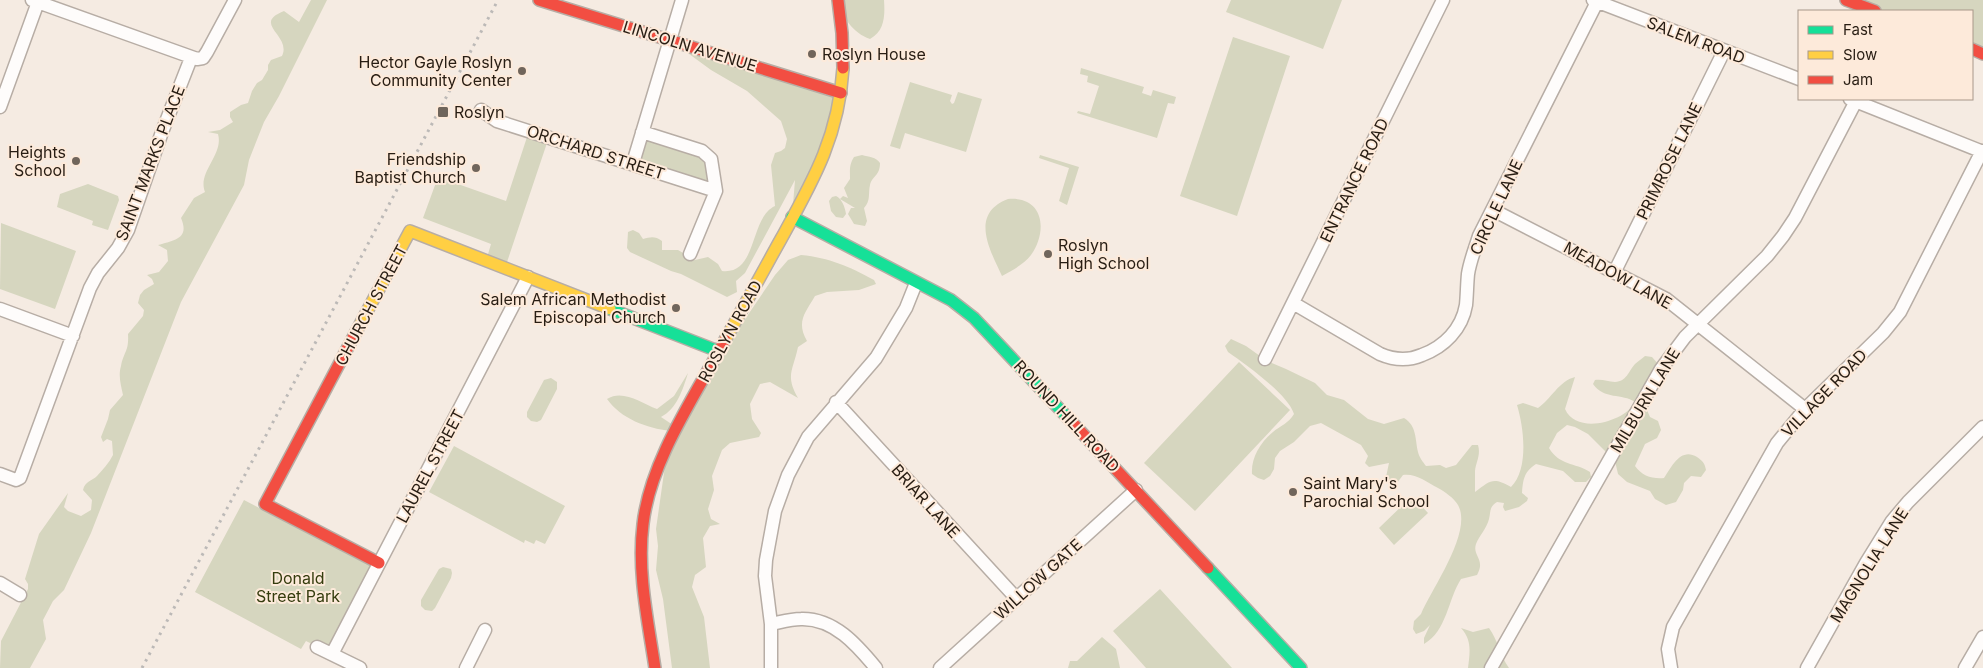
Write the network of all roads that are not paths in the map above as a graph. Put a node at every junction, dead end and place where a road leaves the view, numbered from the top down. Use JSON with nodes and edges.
{"nodes":[{"id":1,"x":235,"y":0,"type":"edge"},
{"id":2,"x":538,"y":0,"type":"edge"},
{"id":3,"x":682,"y":0,"type":"edge"},
{"id":4,"x":838,"y":0,"type":"edge"},
{"id":5,"x":1443,"y":0,"type":"edge"},
{"id":6,"x":1846,"y":0,"type":"edge"},
{"id":7,"x":35,"y":1,"type":"edge"},
{"id":8,"x":1595,"y":1,"type":"edge"},
{"id":9,"x":52,"y":3,"type":"edge"},
{"id":10,"x":1872,"y":10,"type":"edge"},
{"id":11,"x":670,"y":40,"type":"junction"},
{"id":12,"x":1724,"y":50,"type":"junction"},
{"id":13,"x":190,"y":58,"type":"junction"},
{"id":14,"x":1798,"y":79,"type":"edge"},
{"id":15,"x":841,"y":93,"type":"junction"},
{"id":16,"x":1853,"y":100,"type":"edge"},
{"id":17,"x":0,"y":107,"type":"edge"},
{"id":18,"x":481,"y":110,"type":"dead end"},
{"id":19,"x":642,"y":132,"type":"junction"},
{"id":20,"x":1982,"y":152,"type":"edge"},
{"id":21,"x":633,"y":163,"type":"junction"},
{"id":22,"x":716,"y":191,"type":"junction"},
{"id":23,"x":1493,"y":210,"type":"junction"},
{"id":24,"x":792,"y":217,"type":"junction"},
{"id":25,"x":690,"y":254,"type":"dead end"},
{"id":26,"x":1615,"y":271,"type":"junction"},
{"id":27,"x":528,"y":277,"type":"junction"},
{"id":28,"x":916,"y":283,"type":"junction"},
{"id":29,"x":1293,"y":303,"type":"junction"},
{"id":30,"x":0,"y":309,"type":"edge"},
{"id":31,"x":1698,"y":324,"type":"junction"},
{"id":32,"x":74,"y":336,"type":"junction"},
{"id":33,"x":718,"y":351,"type":"junction"},
{"id":34,"x":1265,"y":359,"type":"dead end"},
{"id":35,"x":836,"y":402,"type":"junction"},
{"id":36,"x":1805,"y":410,"type":"junction"},
{"id":37,"x":1983,"y":427,"type":"edge"},
{"id":38,"x":0,"y":474,"type":"edge"},
{"id":39,"x":1136,"y":490,"type":"junction"},
{"id":40,"x":379,"y":562,"type":"junction"},
{"id":41,"x":0,"y":583,"type":"edge"},
{"id":42,"x":20,"y":595,"type":"dead end"},
{"id":43,"x":1017,"y":599,"type":"junction"},
{"id":44,"x":771,"y":624,"type":"junction"},
{"id":45,"x":486,"y":630,"type":"dead end"},
{"id":46,"x":1983,"y":637,"type":"edge"},
{"id":47,"x":317,"y":647,"type":"dead end"},
{"id":48,"x":332,"y":654,"type":"junction"},
{"id":49,"x":360,"y":668,"type":"edge"},
{"id":50,"x":466,"y":668,"type":"edge"},
{"id":51,"x":655,"y":668,"type":"edge"},
{"id":52,"x":771,"y":668,"type":"edge"},
{"id":53,"x":876,"y":668,"type":"edge"},
{"id":54,"x":940,"y":668,"type":"edge"},
{"id":55,"x":1301,"y":668,"type":"edge"},
{"id":56,"x":1491,"y":668,"type":"edge"},
{"id":57,"x":1671,"y":668,"type":"edge"},
{"id":58,"x":1807,"y":668,"type":"edge"},
{"id":59,"x":1965,"y":668,"type":"edge"}],
"edges":[{"from":1,"to":13,"type":"street"},
{"from":2,"to":11,"type":"street","name":"LINCOLN AVENUE"},
{"from":3,"to":11,"type":"street"},
{"from":4,"to":15,"type":"street","name":"ROSLYN ROAD"},
{"from":5,"to":29,"type":"street","name":"ENTRANCE ROAD"},
{"from":6,"to":10,"type":"street"},
{"from":7,"to":9,"type":"street"},
{"from":7,"to":17,"type":"street"},
{"from":8,"to":12,"type":"street","name":"SALEM ROAD"},
{"from":8,"to":23,"type":"street","name":"CIRCLE LANE"},
{"from":9,"to":13,"type":"street"},
{"from":11,"to":15,"type":"street","name":"LINCOLN AVENUE"},
{"from":11,"to":19,"type":"street"},
{"from":12,"to":14,"type":"street","name":"SALEM ROAD"},
{"from":12,"to":26,"type":"street","name":"PRIMROSE LANE"},
{"from":13,"to":32,"type":"street","name":"SAINT MARKS PLACE"},
{"from":15,"to":24,"type":"street","name":"ROSLYN ROAD"},
{"from":16,"to":20,"type":"street"},
{"from":16,"to":31,"type":"street","name":"MILBURN LANE"},
{"from":18,"to":21,"type":"street","name":"ORCHARD STREET"},
{"from":19,"to":21,"type":"street"},
{"from":19,"to":22,"type":"street"},
{"from":20,"to":36,"type":"street","name":"VILLAGE ROAD"},
{"from":21,"to":22,"type":"street","name":"ORCHARD STREET"},
{"from":22,"to":25,"type":"street"},
{"from":23,"to":26,"type":"street","name":"MEADOW LANE"},
{"from":23,"to":29,"type":"street","name":"CIRCLE LANE"},
{"from":24,"to":28,"type":"street","name":"ROUND HILL ROAD"},
{"from":24,"to":33,"type":"street","name":"ROSLYN ROAD"},
{"from":26,"to":31,"type":"street","name":"MEADOW LANE"},
{"from":27,"to":33,"type":"street","name":"CHURCH STREET"},
{"from":27,"to":40,"type":"street","name":"LAUREL STREET"},
{"from":27,"to":40,"type":"street","name":"CHURCH STREET"},
{"from":28,"to":35,"type":"street"},
{"from":28,"to":39,"type":"street","name":"ROUND HILL ROAD"},
{"from":29,"to":34,"type":"street","name":"ENTRANCE ROAD"},
{"from":30,"to":32,"type":"street"},
{"from":31,"to":36,"type":"street","name":"MEADOW LANE"},
{"from":31,"to":56,"type":"street","name":"MILBURN LANE"},
{"from":32,"to":38,"type":"street","name":"SAINT MARKS PLACE"},
{"from":33,"to":51,"type":"street","name":"ROSLYN ROAD"},
{"from":35,"to":43,"type":"street","name":"BRIAR LANE"},
{"from":35,"to":44,"type":"street"},
{"from":36,"to":57,"type":"street","name":"VILLAGE ROAD"},
{"from":37,"to":58,"type":"street","name":"MAGNOLIA LANE"},
{"from":39,"to":43,"type":"street","name":"WILLOW GATE"},
{"from":39,"to":55,"type":"street","name":"ROUND HILL ROAD"},
{"from":40,"to":48,"type":"street","name":"LAUREL STREET"},
{"from":41,"to":42,"type":"street"},
{"from":43,"to":54,"type":"street","name":"WILLOW GATE"},
{"from":44,"to":52,"type":"street"},
{"from":44,"to":53,"type":"street"},
{"from":45,"to":50,"type":"street"},
{"from":46,"to":59,"type":"street"},
{"from":47,"to":48,"type":"street"},
{"from":48,"to":49,"type":"street"}]}
